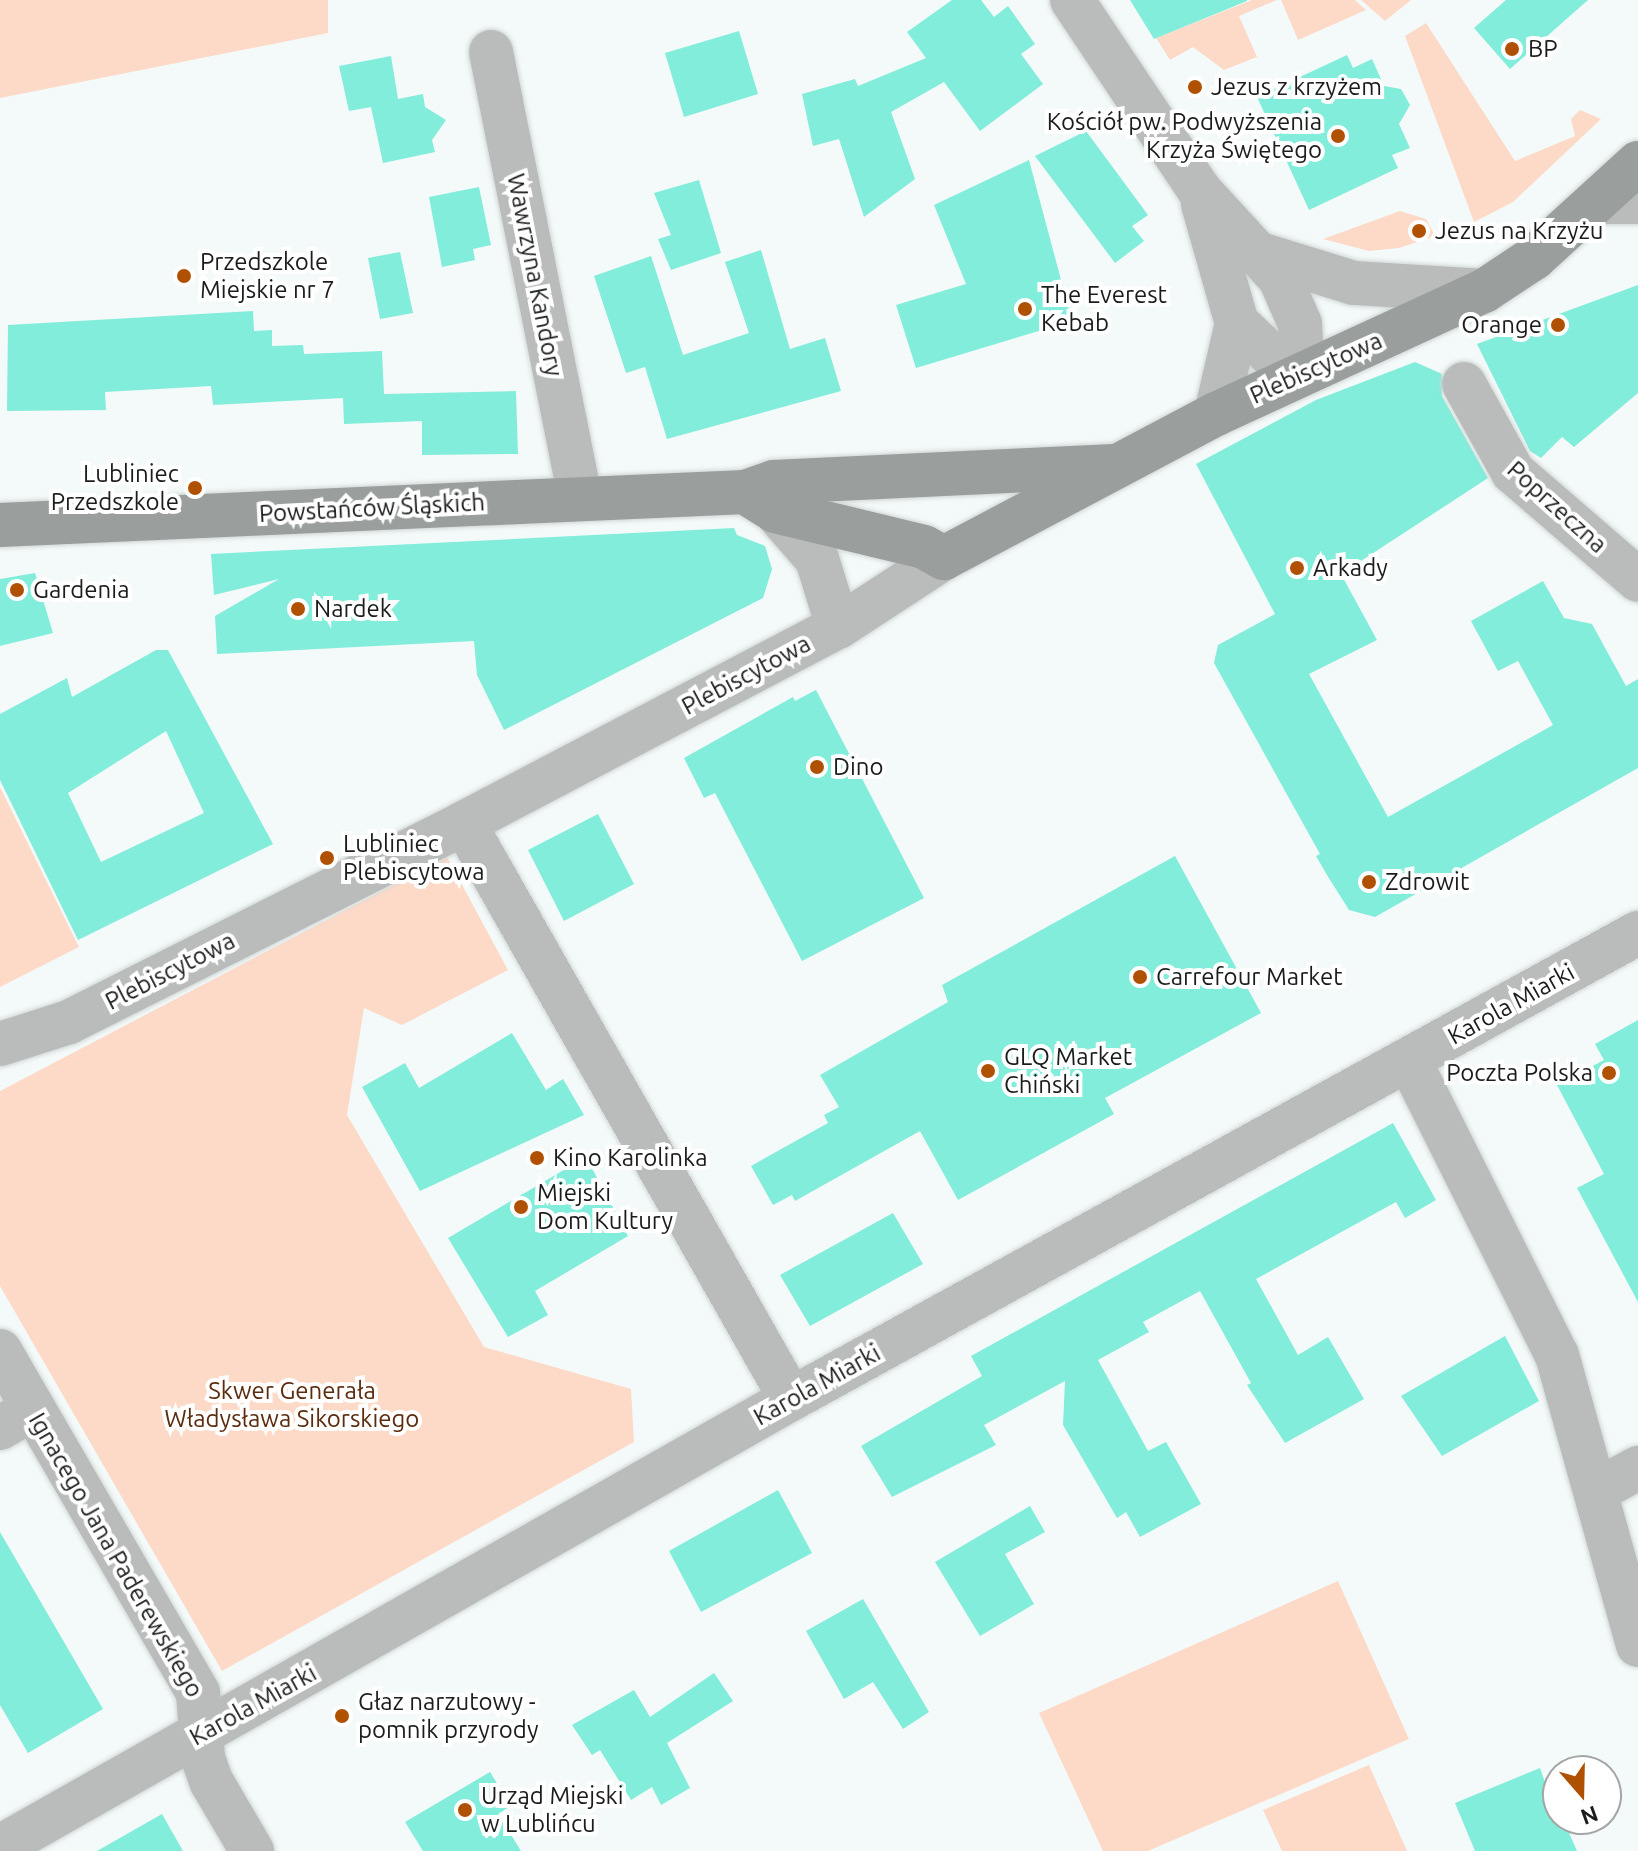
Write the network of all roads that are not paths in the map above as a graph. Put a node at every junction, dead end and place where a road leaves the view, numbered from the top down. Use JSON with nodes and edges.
{"nodes":[{"id":1,"x":1072,"y":0,"type":"edge"},
{"id":2,"x":491,"y":52,"type":"dead end"},
{"id":3,"x":1638,"y":163,"type":"edge"},
{"id":4,"x":1199,"y":190,"type":"junction"},
{"id":5,"x":1617,"y":202,"type":"edge"},
{"id":6,"x":1263,"y":255,"type":"junction"},
{"id":7,"x":1484,"y":291,"type":"junction"},
{"id":8,"x":1237,"y":323,"type":"junction"},
{"id":9,"x":1303,"y":373,"type":"junction"},
{"id":10,"x":1464,"y":384,"type":"dead end"},
{"id":11,"x":1216,"y":414,"type":"junction"},
{"id":12,"x":1114,"y":466,"type":"junction"},
{"id":13,"x":580,"y":498,"type":"junction"},
{"id":14,"x":760,"y":502,"type":"junction"},
{"id":15,"x":0,"y":525,"type":"edge"},
{"id":16,"x":944,"y":558,"type":"junction"},
{"id":17,"x":1638,"y":580,"type":"edge"},
{"id":18,"x":838,"y":627,"type":"junction"},
{"id":19,"x":464,"y":823,"type":"junction"},
{"id":20,"x":1638,"y":933,"type":"edge"},
{"id":21,"x":69,"y":1022,"type":"junction"},
{"id":22,"x":0,"y":1044,"type":"edge"},
{"id":23,"x":0,"y":1056,"type":"edge"},
{"id":24,"x":1409,"y":1060,"type":"junction"},
{"id":25,"x":0,"y":1351,"type":"edge"},
{"id":26,"x":791,"y":1399,"type":"junction"},
{"id":27,"x":17,"y":1419,"type":"edge"},
{"id":28,"x":1638,"y":1468,"type":"edge"},
{"id":29,"x":1596,"y":1491,"type":"junction"},
{"id":30,"x":1638,"y":1645,"type":"edge"},
{"id":31,"x":202,"y":1732,"type":"junction"},
{"id":32,"x":0,"y":1847,"type":"edge"},
{"id":33,"x":252,"y":1851,"type":"edge"}],
"edges":[{"from":1,"to":4,"type":"street"},
{"from":2,"to":13,"type":"street","name":"Wawrzyna Kandory"},
{"from":3,"to":5,"type":"main road","name":"Plebiscytowa"},
{"from":4,"to":6,"type":"street"},
{"from":4,"to":8,"type":"street"},
{"from":5,"to":7,"type":"main road","name":"Plebiscytowa"},
{"from":6,"to":7,"type":"street"},
{"from":6,"to":9,"type":"street"},
{"from":7,"to":9,"type":"main road","name":"Plebiscytowa"},
{"from":8,"to":9,"type":"street"},
{"from":8,"to":11,"type":"street"},
{"from":9,"to":11,"type":"main road","name":"Plebiscytowa"},
{"from":10,"to":17,"type":"street","name":"Poprzeczna"},
{"from":11,"to":12,"type":"main road","name":"Plebiscytowa"},
{"from":12,"to":14,"type":"main road","name":"Powstańców Śląskich"},
{"from":12,"to":16,"type":"main road","name":"Plebiscytowa"},
{"from":13,"to":14,"type":"main road","name":"Powstańców Śląskich"},
{"from":13,"to":15,"type":"main road","name":"Powstańców Śląskich"},
{"from":14,"to":16,"type":"main road","name":"Powstańców Śląskich"},
{"from":14,"to":18,"type":"street"},
{"from":16,"to":18,"type":"street","name":"Plebiscytowa"},
{"from":18,"to":19,"type":"street","name":"Plebiscytowa"},
{"from":19,"to":21,"type":"street","name":"Plebiscytowa"},
{"from":19,"to":26,"type":"street"},
{"from":20,"to":24,"type":"street","name":"Karola Miarki"},
{"from":21,"to":22,"type":"street","name":"Plebiscytowa"},
{"from":21,"to":23,"type":"street"},
{"from":24,"to":26,"type":"street","name":"Karola Miarki"},
{"from":24,"to":29,"type":"street"},
{"from":25,"to":27,"type":"street","name":"Ignacego Jana Paderewskiego"},
{"from":26,"to":31,"type":"street","name":"Karola Miarki"},
{"from":27,"to":31,"type":"street","name":"Ignacego Jana Paderewskiego"},
{"from":28,"to":29,"type":"street"},
{"from":29,"to":30,"type":"street"},
{"from":31,"to":32,"type":"street","name":"Karola Miarki"},
{"from":31,"to":33,"type":"street","name":"Ignacego Jana Paderewskiego"}]}
